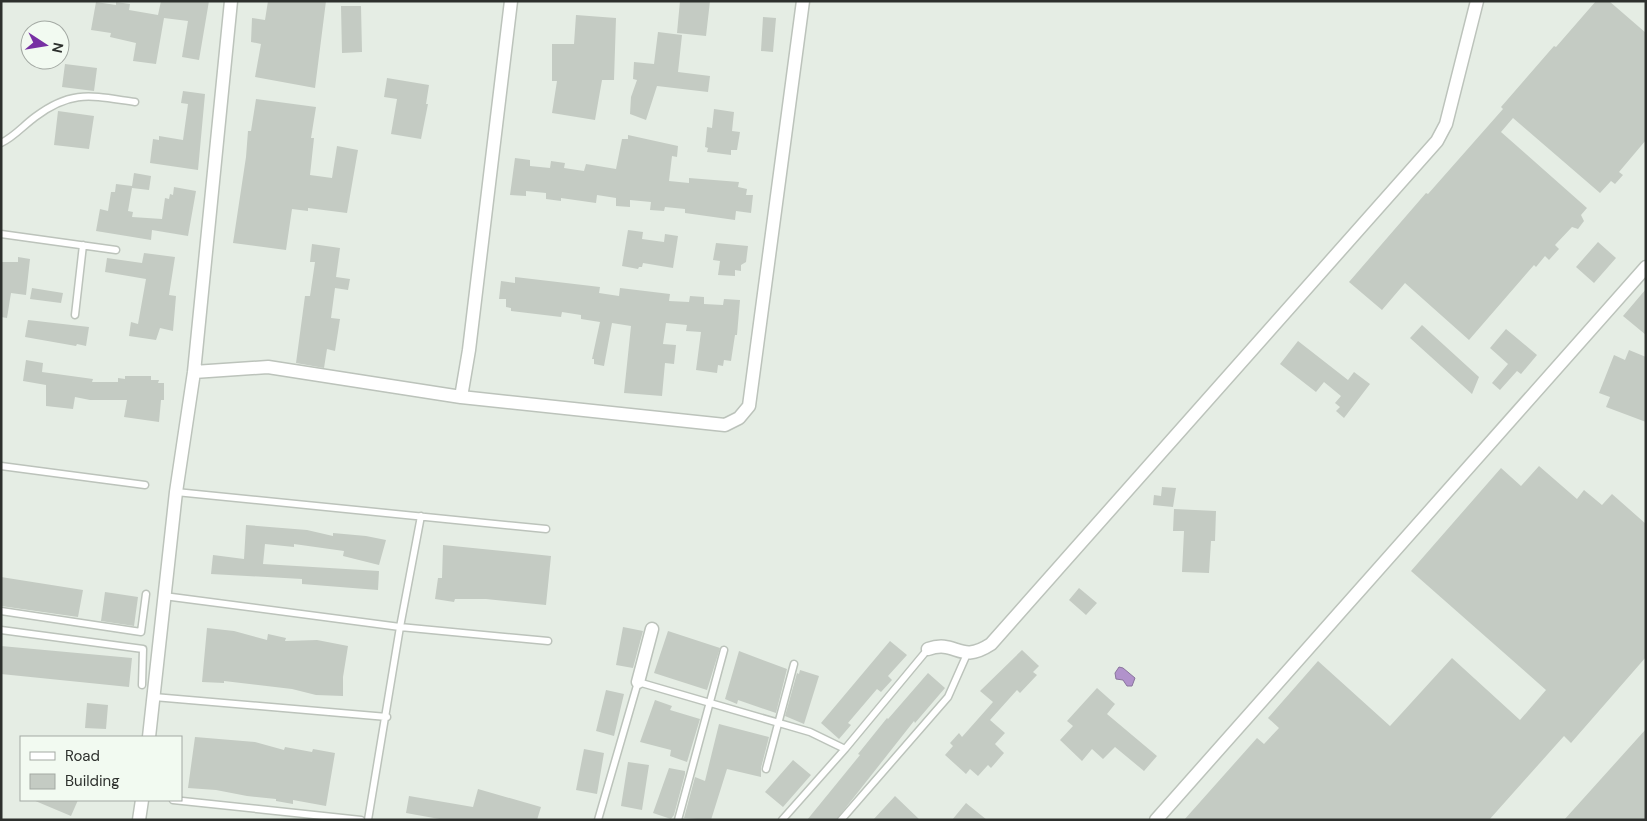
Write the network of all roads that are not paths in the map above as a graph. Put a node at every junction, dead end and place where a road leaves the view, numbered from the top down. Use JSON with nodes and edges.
{"nodes":[{"id":1,"x":232,"y":1,"type":"edge"},
{"id":2,"x":511,"y":1,"type":"edge"},
{"id":3,"x":803,"y":1,"type":"edge"},
{"id":4,"x":1478,"y":1,"type":"edge"},
{"id":5,"x":135,"y":102,"type":"dead end"},
{"id":6,"x":1,"y":143,"type":"edge"},
{"id":7,"x":1,"y":234,"type":"edge"},
{"id":8,"x":83,"y":246,"type":"junction"},
{"id":9,"x":116,"y":250,"type":"dead end"},
{"id":10,"x":1646,"y":267,"type":"edge"},
{"id":11,"x":75,"y":315,"type":"dead end"},
{"id":12,"x":194,"y":372,"type":"junction"},
{"id":13,"x":461,"y":397,"type":"junction"},
{"id":14,"x":1,"y":466,"type":"edge"},
{"id":15,"x":146,"y":484,"type":"dead end"},
{"id":16,"x":176,"y":492,"type":"junction"},
{"id":17,"x":421,"y":516,"type":"junction"},
{"id":18,"x":546,"y":529,"type":"dead end"},
{"id":19,"x":146,"y":594,"type":"dead end"},
{"id":20,"x":164,"y":596,"type":"junction"},
{"id":21,"x":1,"y":611,"type":"edge"},
{"id":22,"x":400,"y":627,"type":"junction"},
{"id":23,"x":652,"y":629,"type":"dead end"},
{"id":24,"x":1,"y":630,"type":"edge"},
{"id":25,"x":548,"y":641,"type":"dead end"},
{"id":26,"x":928,"y":649,"type":"joint"},
{"id":27,"x":724,"y":650,"type":"dead end"},
{"id":28,"x":968,"y":654,"type":"junction"},
{"id":29,"x":794,"y":664,"type":"dead end"},
{"id":30,"x":638,"y":682,"type":"junction"},
{"id":31,"x":142,"y":685,"type":"dead end"},
{"id":32,"x":154,"y":697,"type":"junction"},
{"id":33,"x":710,"y":702,"type":"junction"},
{"id":34,"x":387,"y":717,"type":"junction"},
{"id":35,"x":778,"y":722,"type":"junction"},
{"id":36,"x":149,"y":736,"type":"edge"},
{"id":37,"x":845,"y":749,"type":"junction"},
{"id":38,"x":766,"y":769,"type":"dead end"},
{"id":39,"x":142,"y":801,"type":"edge"},
{"id":40,"x":182,"y":801,"type":"edge"},
{"id":41,"x":140,"y":820,"type":"edge"},
{"id":42,"x":361,"y":820,"type":"edge"},
{"id":43,"x":368,"y":820,"type":"edge"},
{"id":44,"x":598,"y":820,"type":"edge"},
{"id":45,"x":678,"y":820,"type":"edge"},
{"id":46,"x":782,"y":820,"type":"edge"},
{"id":47,"x":841,"y":820,"type":"edge"},
{"id":48,"x":1156,"y":820,"type":"edge"}],
"edges":[{"from":1,"to":12,"type":"street"},
{"from":2,"to":13,"type":"street"},
{"from":3,"to":13,"type":"street"},
{"from":4,"to":28,"type":"street"},
{"from":5,"to":6,"type":"lane"},
{"from":7,"to":8,"type":"lane"},
{"from":8,"to":9,"type":"lane"},
{"from":8,"to":11,"type":"lane"},
{"from":10,"to":48,"type":"street"},
{"from":12,"to":13,"type":"street"},
{"from":12,"to":16,"type":"street"},
{"from":14,"to":15,"type":"lane"},
{"from":16,"to":17,"type":"lane"},
{"from":16,"to":20,"type":"street"},
{"from":17,"to":18,"type":"lane"},
{"from":17,"to":22,"type":"lane"},
{"from":19,"to":21,"type":"lane"},
{"from":20,"to":22,"type":"lane"},
{"from":20,"to":32,"type":"street"},
{"from":22,"to":25,"type":"lane"},
{"from":22,"to":34,"type":"lane"},
{"from":23,"to":30,"type":"street"},
{"from":24,"to":31,"type":"lane"},
{"from":26,"to":28,"type":"street"},
{"from":26,"to":37,"type":"lane"},
{"from":27,"to":33,"type":"lane"},
{"from":28,"to":47,"type":"lane"},
{"from":29,"to":35,"type":"lane"},
{"from":30,"to":33,"type":"lane"},
{"from":30,"to":44,"type":"lane"},
{"from":32,"to":34,"type":"lane"},
{"from":32,"to":36,"type":"street"},
{"from":33,"to":35,"type":"lane"},
{"from":33,"to":45,"type":"lane"},
{"from":34,"to":43,"type":"lane"},
{"from":35,"to":37,"type":"lane"},
{"from":35,"to":38,"type":"lane"},
{"from":37,"to":46,"type":"lane"},
{"from":39,"to":41,"type":"street"},
{"from":40,"to":42,"type":"lane"}]}
